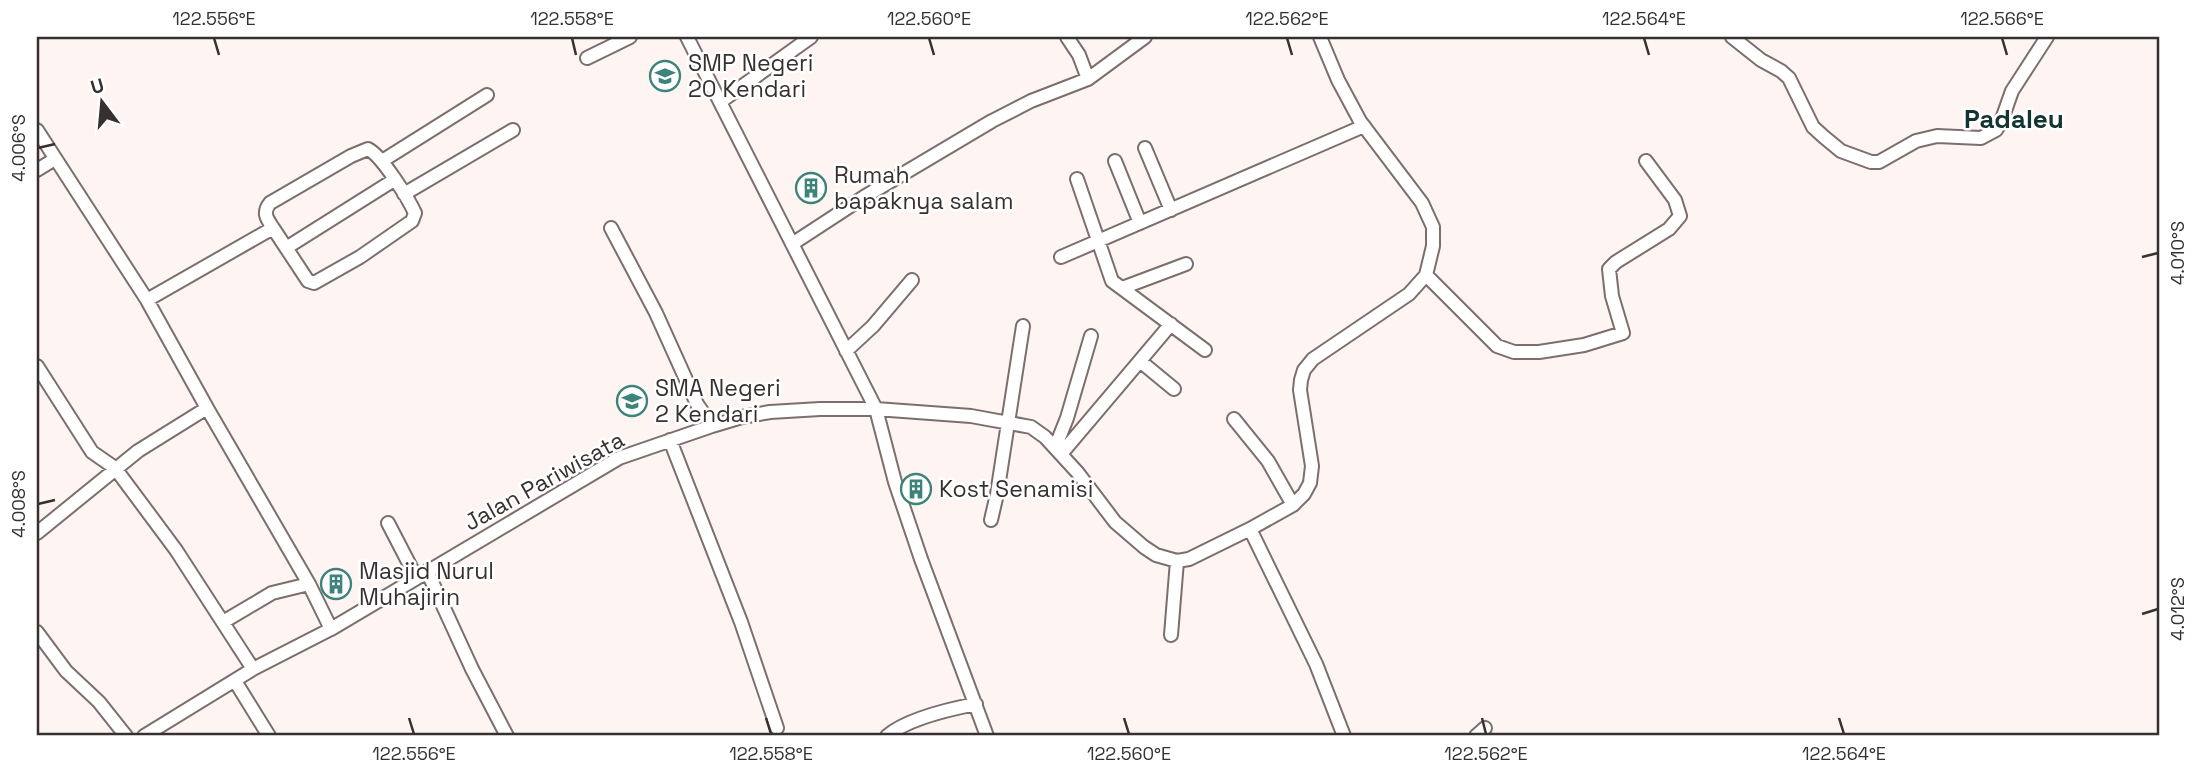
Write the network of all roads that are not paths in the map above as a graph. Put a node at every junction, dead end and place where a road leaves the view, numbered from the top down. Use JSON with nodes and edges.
{"nodes":[{"id":1,"x":630,"y":37,"type":"edge"},
{"id":2,"x":687,"y":37,"type":"edge"},
{"id":3,"x":811,"y":37,"type":"edge"},
{"id":4,"x":1067,"y":37,"type":"edge"},
{"id":5,"x":1145,"y":37,"type":"edge"},
{"id":6,"x":1320,"y":37,"type":"edge"},
{"id":7,"x":1732,"y":37,"type":"edge"},
{"id":8,"x":2047,"y":37,"type":"edge"},
{"id":9,"x":587,"y":58,"type":"dead end"},
{"id":10,"x":1088,"y":79,"type":"junction"},
{"id":11,"x":487,"y":95,"type":"dead end"},
{"id":12,"x":720,"y":102,"type":"junction"},
{"id":13,"x":1364,"y":126,"type":"junction"},
{"id":14,"x":37,"y":130,"type":"edge"},
{"id":15,"x":513,"y":130,"type":"dead end"},
{"id":16,"x":1145,"y":148,"type":"dead end"},
{"id":17,"x":55,"y":159,"type":"junction"},
{"id":18,"x":382,"y":160,"type":"junction"},
{"id":19,"x":1115,"y":161,"type":"dead end"},
{"id":20,"x":1646,"y":162,"type":"dead end"},
{"id":21,"x":37,"y":170,"type":"edge"},
{"id":22,"x":1077,"y":179,"type":"dead end"},
{"id":23,"x":394,"y":180,"type":"junction"},
{"id":24,"x":404,"y":194,"type":"junction"},
{"id":25,"x":1171,"y":210,"type":"junction"},
{"id":26,"x":1140,"y":223,"type":"junction"},
{"id":27,"x":273,"y":228,"type":"junction"},
{"id":28,"x":611,"y":228,"type":"dead end"},
{"id":29,"x":1099,"y":240,"type":"junction"},
{"id":30,"x":792,"y":244,"type":"junction"},
{"id":31,"x":286,"y":248,"type":"junction"},
{"id":32,"x":1061,"y":257,"type":"dead end"},
{"id":33,"x":1186,"y":264,"type":"dead end"},
{"id":34,"x":1426,"y":275,"type":"junction"},
{"id":35,"x":912,"y":280,"type":"dead end"},
{"id":36,"x":1122,"y":288,"type":"junction"},
{"id":37,"x":147,"y":300,"type":"junction"},
{"id":38,"x":1171,"y":324,"type":"junction"},
{"id":39,"x":1023,"y":326,"type":"dead end"},
{"id":40,"x":1091,"y":336,"type":"dead end"},
{"id":41,"x":1205,"y":350,"type":"dead end"},
{"id":42,"x":846,"y":351,"type":"junction"},
{"id":43,"x":1140,"y":361,"type":"junction"},
{"id":44,"x":37,"y":366,"type":"edge"},
{"id":45,"x":1174,"y":389,"type":"dead end"},
{"id":46,"x":207,"y":408,"type":"junction"},
{"id":47,"x":876,"y":410,"type":"junction"},
{"id":48,"x":1234,"y":419,"type":"dead end"},
{"id":49,"x":1009,"y":422,"type":"junction"},
{"id":50,"x":712,"y":426,"type":"junction"},
{"id":51,"x":670,"y":440,"type":"junction"},
{"id":52,"x":1058,"y":451,"type":"junction"},
{"id":53,"x":116,"y":468,"type":"junction"},
{"id":54,"x":1293,"y":505,"type":"junction"},
{"id":55,"x":991,"y":520,"type":"dead end"},
{"id":56,"x":388,"y":523,"type":"dead end"},
{"id":57,"x":1250,"y":529,"type":"junction"},
{"id":58,"x":37,"y":533,"type":"edge"},
{"id":59,"x":1177,"y":561,"type":"junction"},
{"id":60,"x":422,"y":574,"type":"junction"},
{"id":61,"x":309,"y":584,"type":"junction"},
{"id":62,"x":223,"y":622,"type":"junction"},
{"id":63,"x":331,"y":629,"type":"junction"},
{"id":64,"x":37,"y":632,"type":"edge"},
{"id":65,"x":1171,"y":635,"type":"dead end"},
{"id":66,"x":253,"y":669,"type":"junction"},
{"id":67,"x":235,"y":681,"type":"junction"},
{"id":68,"x":976,"y":704,"type":"junction"},
{"id":69,"x":920,"y":720,"type":"junction"},
{"id":70,"x":777,"y":728,"type":"dead end"},
{"id":71,"x":152,"y":734,"type":"edge"},
{"id":72,"x":126,"y":736,"type":"edge"},
{"id":73,"x":270,"y":736,"type":"edge"},
{"id":74,"x":507,"y":736,"type":"edge"},
{"id":75,"x":887,"y":736,"type":"edge"},
{"id":76,"x":915,"y":736,"type":"edge"},
{"id":77,"x":987,"y":736,"type":"edge"},
{"id":78,"x":1345,"y":736,"type":"edge"}],
"edges":[{"from":1,"to":9,"type":"street"},
{"from":2,"to":12,"type":"street"},
{"from":3,"to":12,"type":"street"},
{"from":4,"to":10,"type":"street"},
{"from":5,"to":10,"type":"street"},
{"from":6,"to":13,"type":"street"},
{"from":7,"to":8,"type":"street"},
{"from":10,"to":30,"type":"street"},
{"from":11,"to":18,"type":"street"},
{"from":12,"to":30,"type":"street"},
{"from":13,"to":25,"type":"street"},
{"from":13,"to":34,"type":"street"},
{"from":14,"to":17,"type":"street"},
{"from":15,"to":24,"type":"street"},
{"from":16,"to":25,"type":"street"},
{"from":17,"to":21,"type":"street"},
{"from":17,"to":37,"type":"street"},
{"from":18,"to":23,"type":"street"},
{"from":18,"to":27,"type":"street"},
{"from":19,"to":26,"type":"street"},
{"from":20,"to":34,"type":"street"},
{"from":22,"to":29,"type":"street"},
{"from":23,"to":24,"type":"street"},
{"from":23,"to":31,"type":"street"},
{"from":24,"to":31,"type":"street"},
{"from":25,"to":26,"type":"street"},
{"from":26,"to":29,"type":"street"},
{"from":27,"to":31,"type":"street"},
{"from":27,"to":37,"type":"street"},
{"from":28,"to":50,"type":"street"},
{"from":29,"to":32,"type":"street"},
{"from":29,"to":36,"type":"street"},
{"from":30,"to":42,"type":"street"},
{"from":33,"to":36,"type":"street"},
{"from":34,"to":54,"type":"street"},
{"from":35,"to":42,"type":"street"},
{"from":36,"to":38,"type":"street"},
{"from":37,"to":46,"type":"street"},
{"from":38,"to":41,"type":"street"},
{"from":38,"to":43,"type":"street"},
{"from":39,"to":49,"type":"street"},
{"from":40,"to":52,"type":"street"},
{"from":42,"to":47,"type":"street"},
{"from":43,"to":45,"type":"street"},
{"from":43,"to":52,"type":"street"},
{"from":44,"to":53,"type":"street"},
{"from":46,"to":53,"type":"street"},
{"from":46,"to":61,"type":"street"},
{"from":47,"to":49,"type":"street","name":"Jalan Pariwisata"},
{"from":47,"to":50,"type":"street","name":"Jalan Pariwisata"},
{"from":47,"to":68,"type":"street"},
{"from":48,"to":54,"type":"street"},
{"from":49,"to":52,"type":"street","name":"Jalan Pariwisata"},
{"from":49,"to":55,"type":"street"},
{"from":50,"to":51,"type":"street","name":"Jalan Pariwisata"},
{"from":51,"to":60,"type":"street","name":"Jalan Pariwisata"},
{"from":51,"to":70,"type":"street"},
{"from":52,"to":59,"type":"street","name":"Jalan Pariwisata"},
{"from":53,"to":58,"type":"street"},
{"from":53,"to":62,"type":"street"},
{"from":54,"to":57,"type":"street"},
{"from":56,"to":60,"type":"street"},
{"from":57,"to":59,"type":"street"},
{"from":57,"to":78,"type":"street"},
{"from":59,"to":65,"type":"street"},
{"from":60,"to":63,"type":"street","name":"Jalan Pariwisata"},
{"from":60,"to":74,"type":"street"},
{"from":61,"to":62,"type":"street"},
{"from":61,"to":63,"type":"street"},
{"from":62,"to":66,"type":"street"},
{"from":63,"to":66,"type":"street","name":"Jalan Pariwisata"},
{"from":64,"to":72,"type":"street"},
{"from":66,"to":67,"type":"street","name":"Jalan Pariwisata"},
{"from":67,"to":71,"type":"street","name":"Jalan Pariwisata"},
{"from":67,"to":73,"type":"street"},
{"from":68,"to":69,"type":"street"},
{"from":68,"to":77,"type":"street"},
{"from":69,"to":75,"type":"street"},
{"from":69,"to":76,"type":"street"}]}
